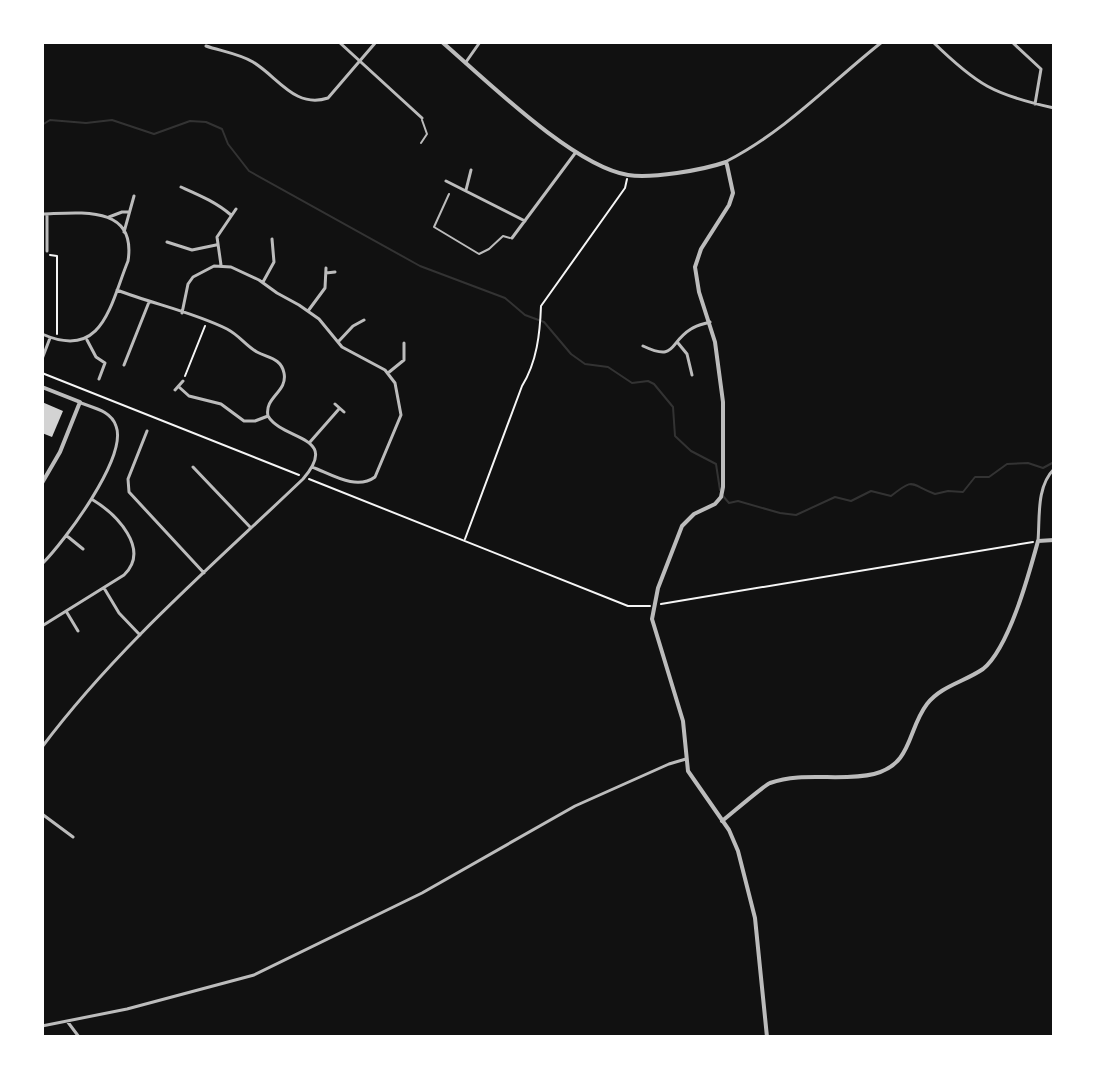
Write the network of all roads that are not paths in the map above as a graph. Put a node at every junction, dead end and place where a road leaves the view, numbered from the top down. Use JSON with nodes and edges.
{"nodes":[{"id":1,"x":339,"y":42,"type":"edge"},
{"id":2,"x":376,"y":42,"type":"edge"},
{"id":3,"x":442,"y":42,"type":"edge"},
{"id":4,"x":480,"y":42,"type":"edge"},
{"id":5,"x":882,"y":42,"type":"edge"},
{"id":6,"x":933,"y":42,"type":"edge"},
{"id":7,"x":1012,"y":42,"type":"edge"},
{"id":8,"x":206,"y":46,"type":"dead end"},
{"id":9,"x":359,"y":61,"type":"junction"},
{"id":10,"x":466,"y":62,"type":"junction"},
{"id":11,"x":1035,"y":104,"type":"junction"},
{"id":12,"x":1054,"y":108,"type":"edge"},
{"id":13,"x":422,"y":118,"type":"joint"},
{"id":14,"x":421,"y":143,"type":"dead end"},
{"id":15,"x":576,"y":152,"type":"junction"},
{"id":16,"x":726,"y":162,"type":"junction"},
{"id":17,"x":471,"y":170,"type":"dead end"},
{"id":18,"x":446,"y":181,"type":"dead end"},
{"id":19,"x":190,"y":185,"type":"dead end"},
{"id":20,"x":181,"y":187,"type":"dead end"},
{"id":21,"x":187,"y":190,"type":"junction"},
{"id":22,"x":466,"y":191,"type":"junction"},
{"id":23,"x":449,"y":194,"type":"dead end"},
{"id":24,"x":134,"y":196,"type":"dead end"},
{"id":25,"x":236,"y":209,"type":"dead end"},
{"id":26,"x":130,"y":213,"type":"junction"},
{"id":27,"x":44,"y":214,"type":"edge"},
{"id":28,"x":231,"y":215,"type":"junction"},
{"id":29,"x":109,"y":217,"type":"junction"},
{"id":30,"x":525,"y":221,"type":"junction"},
{"id":31,"x":124,"y":232,"type":"junction"},
{"id":32,"x":512,"y":238,"type":"joint"},
{"id":33,"x":272,"y":239,"type":"dead end"},
{"id":34,"x":167,"y":242,"type":"dead end"},
{"id":35,"x":282,"y":243,"type":"dead end"},
{"id":36,"x":216,"y":245,"type":"junction"},
{"id":37,"x":274,"y":245,"type":"junction"},
{"id":38,"x":47,"y":251,"type":"road end"},
{"id":39,"x":221,"y":265,"type":"junction"},
{"id":40,"x":335,"y":272,"type":"dead end"},
{"id":41,"x":263,"y":282,"type":"junction"},
{"id":42,"x":117,"y":290,"type":"junction"},
{"id":43,"x":149,"y":302,"type":"junction"},
{"id":44,"x":308,"y":311,"type":"junction"},
{"id":45,"x":182,"y":313,"type":"junction"},
{"id":46,"x":356,"y":315,"type":"dead end"},
{"id":47,"x":364,"y":320,"type":"dead end"},
{"id":48,"x":359,"y":322,"type":"junction"},
{"id":49,"x":710,"y":322,"type":"junction"},
{"id":50,"x":42,"y":334,"type":"edge"},
{"id":51,"x":50,"y":338,"type":"junction"},
{"id":52,"x":87,"y":339,"type":"junction"},
{"id":53,"x":338,"y":342,"type":"junction"},
{"id":54,"x":678,"y":343,"type":"junction"},
{"id":55,"x":643,"y":346,"type":"dead end"},
{"id":56,"x":411,"y":347,"type":"dead end"},
{"id":57,"x":42,"y":359,"type":"edge"},
{"id":58,"x":124,"y":365,"type":"dead end"},
{"id":59,"x":388,"y":373,"type":"junction"},
{"id":60,"x":692,"y":375,"type":"dead end"},
{"id":61,"x":99,"y":379,"type":"dead end"},
{"id":62,"x":183,"y":381,"type":"road end"},
{"id":63,"x":42,"y":387,"type":"edge"},
{"id":64,"x":80,"y":402,"type":"junction"},
{"id":65,"x":335,"y":404,"type":"dead end"},
{"id":66,"x":339,"y":409,"type":"junction"},
{"id":67,"x":344,"y":412,"type":"dead end"},
{"id":68,"x":268,"y":416,"type":"junction"},
{"id":69,"x":147,"y":431,"type":"dead end"},
{"id":70,"x":310,"y":442,"type":"junction"},
{"id":71,"x":193,"y":467,"type":"dead end"},
{"id":72,"x":312,"y":467,"type":"junction"},
{"id":73,"x":1054,"y":469,"type":"edge"},
{"id":74,"x":42,"y":483,"type":"edge"},
{"id":75,"x":92,"y":499,"type":"junction"},
{"id":76,"x":252,"y":528,"type":"junction"},
{"id":77,"x":67,"y":536,"type":"junction"},
{"id":78,"x":1054,"y":540,"type":"edge"},
{"id":79,"x":1038,"y":541,"type":"junction"},
{"id":80,"x":83,"y":550,"type":"dead end"},
{"id":81,"x":42,"y":564,"type":"edge"},
{"id":82,"x":204,"y":573,"type":"junction"},
{"id":83,"x":104,"y":588,"type":"junction"},
{"id":84,"x":66,"y":611,"type":"junction"},
{"id":85,"x":42,"y":626,"type":"edge"},
{"id":86,"x":78,"y":632,"type":"dead end"},
{"id":87,"x":140,"y":635,"type":"junction"},
{"id":88,"x":42,"y":747,"type":"edge"},
{"id":89,"x":686,"y":759,"type":"junction"},
{"id":90,"x":42,"y":814,"type":"edge"},
{"id":91,"x":722,"y":821,"type":"junction"},
{"id":92,"x":73,"y":837,"type":"dead end"},
{"id":93,"x":67,"y":1021,"type":"junction"},
{"id":94,"x":42,"y":1026,"type":"edge"},
{"id":95,"x":79,"y":1037,"type":"edge"},
{"id":96,"x":767,"y":1037,"type":"edge"}],
"edges":[{"from":1,"to":9,"type":"street"},
{"from":2,"to":9,"type":"street"},
{"from":3,"to":10,"type":"street"},
{"from":4,"to":10,"type":"street"},
{"from":5,"to":16,"type":"street"},
{"from":6,"to":11,"type":"street"},
{"from":7,"to":11,"type":"street"},
{"from":8,"to":9,"type":"street"},
{"from":9,"to":13,"type":"street"},
{"from":10,"to":15,"type":"street"},
{"from":11,"to":12,"type":"street"},
{"from":13,"to":14,"type":"lane"},
{"from":15,"to":16,"type":"street"},
{"from":15,"to":30,"type":"street"},
{"from":16,"to":49,"type":"street"},
{"from":17,"to":22,"type":"street"},
{"from":18,"to":22,"type":"street"},
{"from":19,"to":21,"type":"street"},
{"from":20,"to":21,"type":"street"},
{"from":21,"to":28,"type":"street"},
{"from":22,"to":30,"type":"street"},
{"from":23,"to":32,"type":"lane"},
{"from":24,"to":26,"type":"street"},
{"from":25,"to":28,"type":"street"},
{"from":26,"to":29,"type":"street"},
{"from":26,"to":31,"type":"street"},
{"from":27,"to":29,"type":"street"},
{"from":27,"to":38,"type":"street"},
{"from":28,"to":36,"type":"street"},
{"from":29,"to":31,"type":"street"},
{"from":30,"to":32,"type":"street"},
{"from":31,"to":42,"type":"street"},
{"from":33,"to":37,"type":"street"},
{"from":34,"to":36,"type":"street"},
{"from":35,"to":37,"type":"street"},
{"from":36,"to":39,"type":"street"},
{"from":37,"to":41,"type":"street"},
{"from":39,"to":41,"type":"street"},
{"from":39,"to":45,"type":"street"},
{"from":40,"to":44,"type":"street"},
{"from":41,"to":44,"type":"street"},
{"from":42,"to":43,"type":"street"},
{"from":42,"to":52,"type":"street"},
{"from":43,"to":45,"type":"street"},
{"from":43,"to":58,"type":"street"},
{"from":44,"to":53,"type":"street"},
{"from":45,"to":68,"type":"street"},
{"from":46,"to":48,"type":"street"},
{"from":47,"to":48,"type":"street"},
{"from":48,"to":53,"type":"street"},
{"from":49,"to":54,"type":"street"},
{"from":49,"to":89,"type":"street"},
{"from":50,"to":51,"type":"street"},
{"from":51,"to":52,"type":"street"},
{"from":51,"to":57,"type":"street"},
{"from":52,"to":61,"type":"street"},
{"from":53,"to":59,"type":"street"},
{"from":54,"to":55,"type":"street"},
{"from":54,"to":60,"type":"street"},
{"from":56,"to":59,"type":"street"},
{"from":59,"to":72,"type":"street"},
{"from":62,"to":68,"type":"street"},
{"from":63,"to":64,"type":"street"},
{"from":64,"to":74,"type":"street"},
{"from":64,"to":75,"type":"street"},
{"from":65,"to":66,"type":"street"},
{"from":66,"to":67,"type":"street"},
{"from":66,"to":70,"type":"street"},
{"from":68,"to":70,"type":"street"},
{"from":69,"to":82,"type":"street"},
{"from":70,"to":72,"type":"street"},
{"from":71,"to":76,"type":"street"},
{"from":72,"to":76,"type":"street"},
{"from":73,"to":79,"type":"street"},
{"from":75,"to":77,"type":"street"},
{"from":75,"to":83,"type":"street"},
{"from":76,"to":82,"type":"street"},
{"from":77,"to":80,"type":"street"},
{"from":77,"to":81,"type":"street"},
{"from":78,"to":79,"type":"street"},
{"from":79,"to":91,"type":"street"},
{"from":82,"to":87,"type":"street"},
{"from":83,"to":84,"type":"street"},
{"from":83,"to":87,"type":"street"},
{"from":84,"to":85,"type":"street"},
{"from":84,"to":86,"type":"street"},
{"from":87,"to":88,"type":"street"},
{"from":89,"to":91,"type":"street"},
{"from":89,"to":93,"type":"street"},
{"from":90,"to":92,"type":"street"},
{"from":91,"to":96,"type":"street"},
{"from":93,"to":94,"type":"street"},
{"from":93,"to":95,"type":"street"}]}
